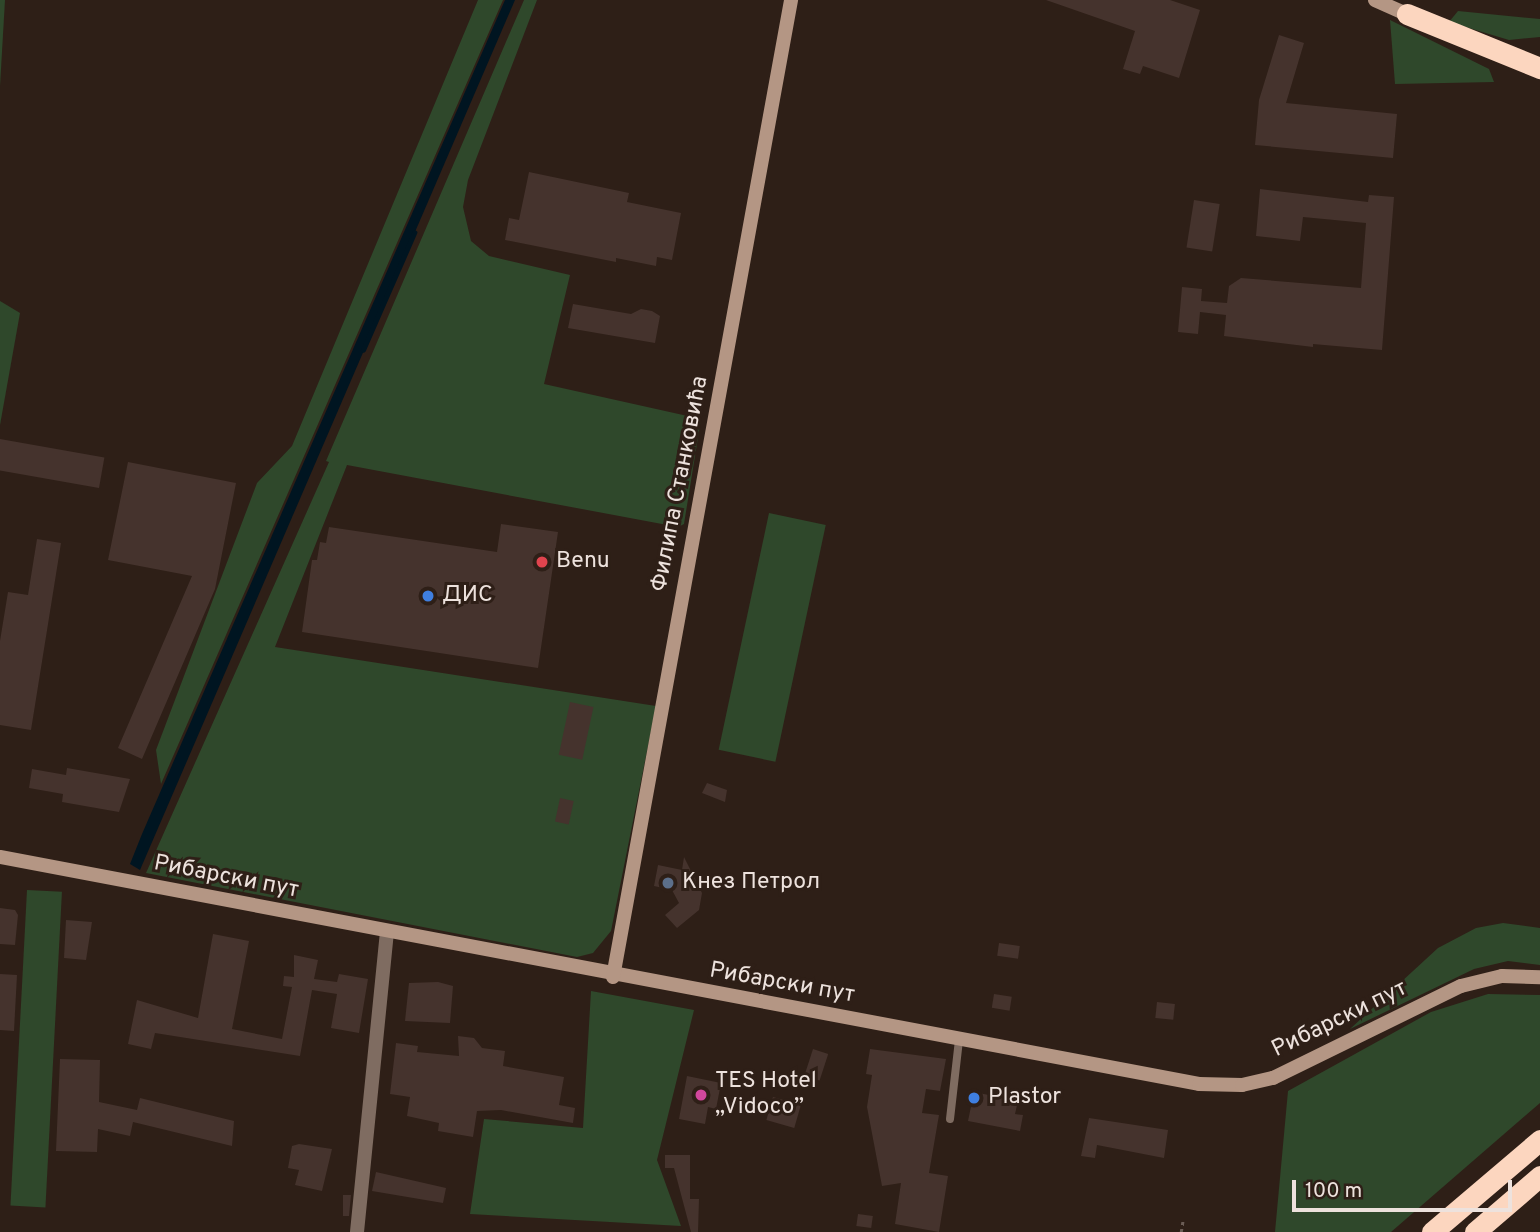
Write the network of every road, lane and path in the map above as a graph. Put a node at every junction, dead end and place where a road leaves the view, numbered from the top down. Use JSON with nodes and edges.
{"nodes":[{"id":1,"x":791,"y":0,"type":"edge"},
{"id":2,"x":1375,"y":0,"type":"edge"},
{"id":3,"x":1407,"y":14,"type":"joint"},
{"id":4,"x":1492,"y":47,"type":"junction"},
{"id":5,"x":1540,"y":61,"type":"edge"},
{"id":6,"x":1540,"y":68,"type":"edge"},
{"id":7,"x":0,"y":858,"type":"edge"},
{"id":8,"x":387,"y":932,"type":"junction"},
{"id":9,"x":613,"y":976,"type":"junction"},
{"id":10,"x":1540,"y":977,"type":"edge"},
{"id":11,"x":958,"y":1040,"type":"junction"},
{"id":12,"x":950,"y":1119,"type":"dead end"},
{"id":13,"x":1540,"y":1140,"type":"edge"},
{"id":14,"x":1540,"y":1176,"type":"edge"},
{"id":15,"x":1183,"y":1220,"type":"dead end"},
{"id":16,"x":357,"y":1232,"type":"edge"},
{"id":17,"x":1181,"y":1232,"type":"edge"},
{"id":18,"x":1432,"y":1232,"type":"edge"},
{"id":19,"x":1475,"y":1232,"type":"edge"}],
"edges":[{"from":1,"to":9,"type":"main road","name":"Филипа Станковића"},
{"from":2,"to":3,"type":"main road"},
{"from":3,"to":4,"type":"highway"},
{"from":4,"to":5,"type":"highway"},
{"from":4,"to":6,"type":"highway"},
{"from":7,"to":8,"type":"main road","name":"Рибарски пут"},
{"from":8,"to":9,"type":"main road","name":"Рибарски пут"},
{"from":8,"to":16,"type":"street"},
{"from":9,"to":11,"type":"main road","name":"Рибарски пут"},
{"from":10,"to":11,"type":"main road","name":"Рибарски пут"},
{"from":11,"to":12,"type":"lane"},
{"from":13,"to":18,"type":"highway"},
{"from":14,"to":19,"type":"highway"},
{"from":15,"to":17,"type":"path"}]}
